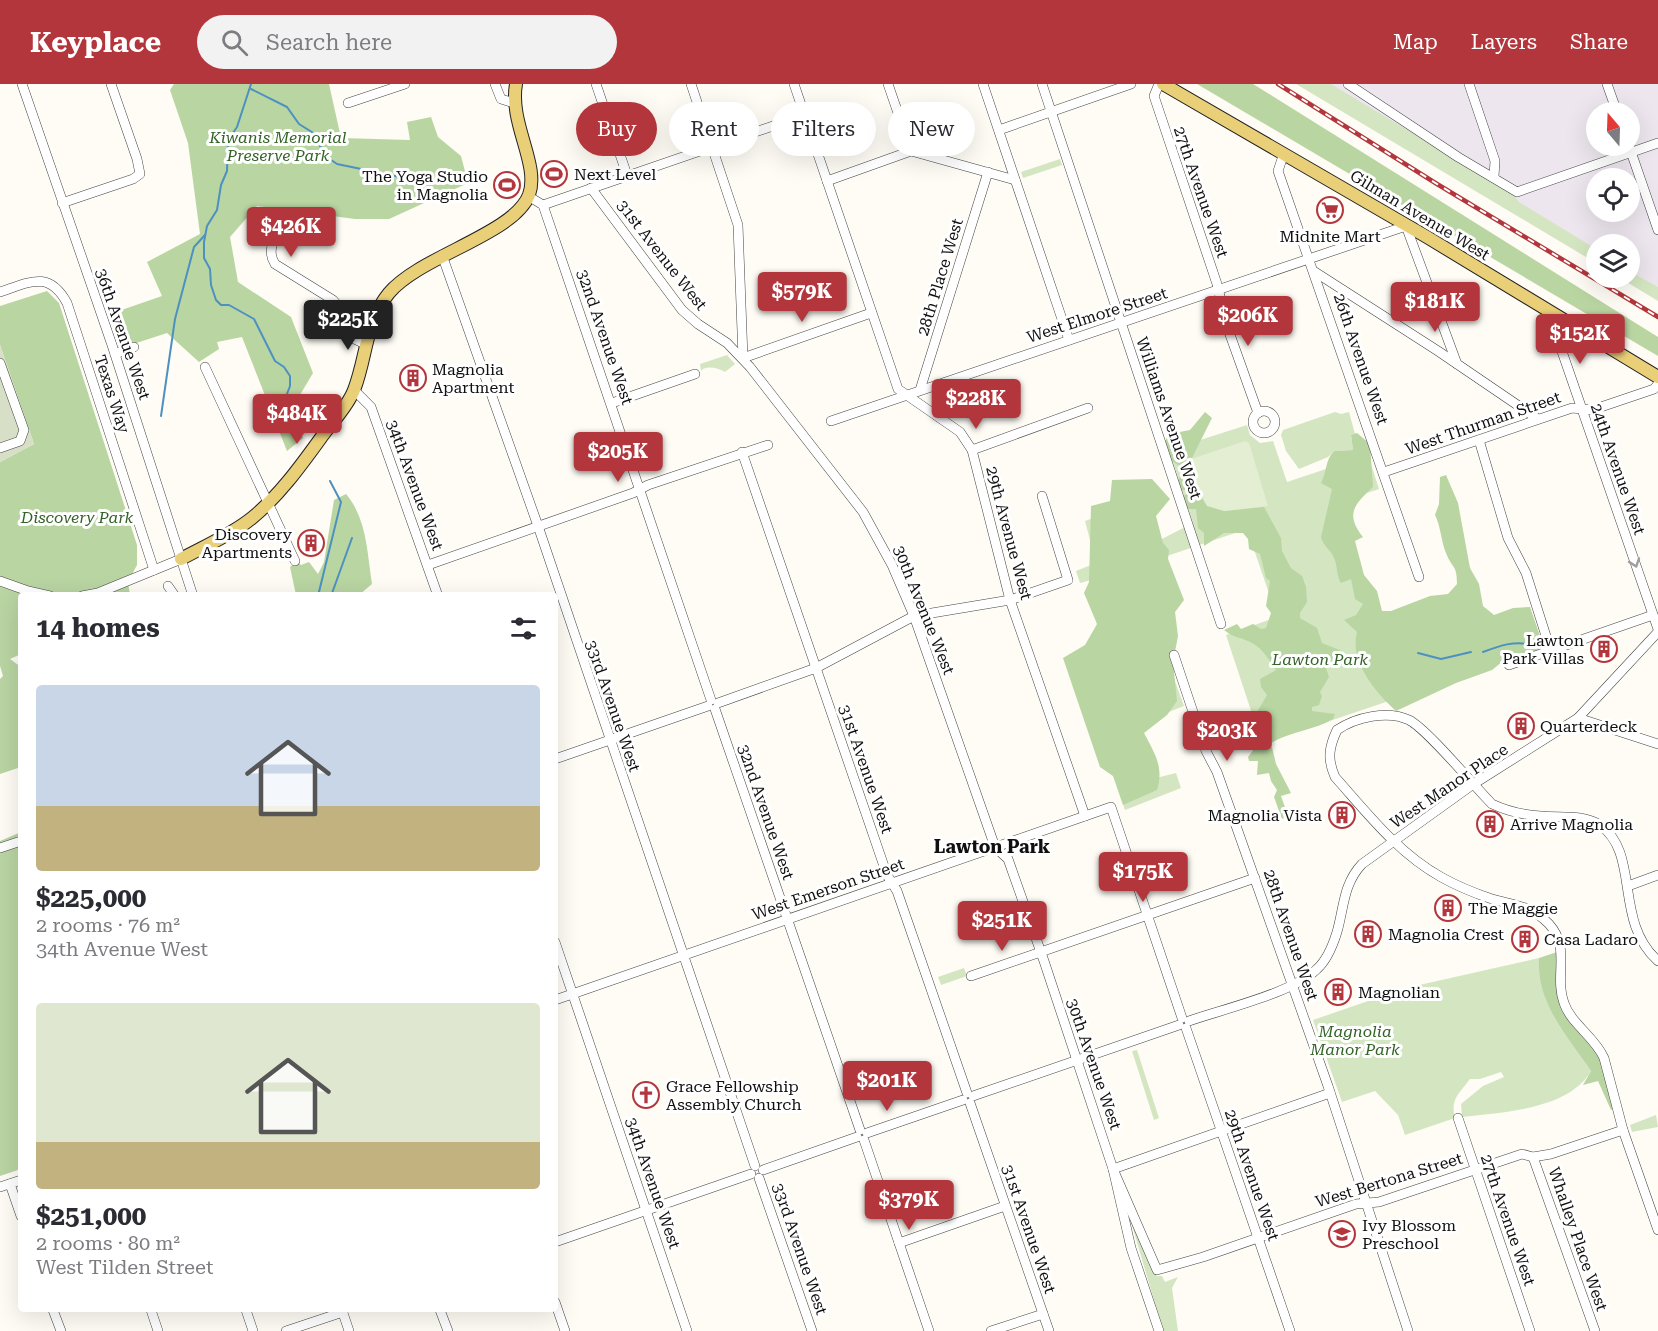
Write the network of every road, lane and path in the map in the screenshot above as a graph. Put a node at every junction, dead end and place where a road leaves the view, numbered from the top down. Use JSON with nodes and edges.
{"nodes":[{"id":1,"x":22,"y":84,"type":"edge"},
{"id":2,"x":111,"y":84,"type":"edge"},
{"id":3,"x":405,"y":84,"type":"edge"},
{"id":4,"x":495,"y":84,"type":"edge"},
{"id":5,"x":516,"y":84,"type":"edge"},
{"id":6,"x":596,"y":84,"type":"edge"},
{"id":7,"x":691,"y":84,"type":"edge"},
{"id":8,"x":794,"y":84,"type":"edge"},
{"id":9,"x":888,"y":84,"type":"edge"},
{"id":10,"x":983,"y":84,"type":"edge"},
{"id":11,"x":1042,"y":84,"type":"edge"},
{"id":12,"x":1131,"y":84,"type":"edge"},
{"id":13,"x":1161,"y":84,"type":"edge"},
{"id":14,"x":1348,"y":84,"type":"edge"},
{"id":15,"x":1469,"y":84,"type":"edge"},
{"id":16,"x":1607,"y":84,"type":"edge"},
{"id":17,"x":391,"y":86,"type":"edge"},
{"id":18,"x":697,"y":102,"type":"edge"},
{"id":19,"x":800,"y":102,"type":"edge"},
{"id":20,"x":894,"y":102,"type":"edge"},
{"id":21,"x":1613,"y":102,"type":"edge"},
{"id":22,"x":348,"y":103,"type":"dead end"},
{"id":23,"x":514,"y":103,"type":"junction"},
{"id":24,"x":1052,"y":111,"type":"junction"},
{"id":25,"x":999,"y":130,"type":"junction"},
{"id":26,"x":1658,"y":143,"type":"edge"},
{"id":27,"x":1640,"y":147,"type":"edge"},
{"id":28,"x":1284,"y":153,"type":"junction"},
{"id":29,"x":683,"y":156,"type":"edge"},
{"id":30,"x":715,"y":156,"type":"edge"},
{"id":31,"x":819,"y":156,"type":"edge"},
{"id":32,"x":897,"y":156,"type":"edge"},
{"id":33,"x":929,"y":156,"type":"edge"},
{"id":34,"x":1612,"y":156,"type":"edge"},
{"id":35,"x":1632,"y":156,"type":"edge"},
{"id":36,"x":988,"y":172,"type":"junction"},
{"id":37,"x":627,"y":175,"type":"junction"},
{"id":38,"x":1494,"y":176,"type":"junction"},
{"id":39,"x":1015,"y":180,"type":"junction"},
{"id":40,"x":827,"y":181,"type":"junction"},
{"id":41,"x":591,"y":188,"type":"junction"},
{"id":42,"x":528,"y":196,"type":"junction"},
{"id":43,"x":62,"y":202,"type":"junction"},
{"id":44,"x":543,"y":205,"type":"junction"},
{"id":45,"x":291,"y":214,"type":"dead end"},
{"id":46,"x":1406,"y":226,"type":"junction"},
{"id":47,"x":1658,"y":230,"type":"edge"},
{"id":48,"x":442,"y":255,"type":"junction"},
{"id":49,"x":1309,"y":259,"type":"junction"},
{"id":50,"x":1315,"y":272,"type":"junction"},
{"id":51,"x":1217,"y":290,"type":"junction"},
{"id":52,"x":0,"y":292,"type":"edge"},
{"id":53,"x":871,"y":314,"type":"junction"},
{"id":54,"x":1560,"y":318,"type":"junction"},
{"id":55,"x":1121,"y":323,"type":"junction"},
{"id":56,"x":1069,"y":340,"type":"junction"},
{"id":57,"x":365,"y":344,"type":"junction"},
{"id":58,"x":134,"y":347,"type":"dead end"},
{"id":59,"x":115,"y":354,"type":"junction"},
{"id":60,"x":742,"y":358,"type":"junction"},
{"id":61,"x":0,"y":363,"type":"edge"},
{"id":62,"x":1457,"y":364,"type":"junction"},
{"id":63,"x":205,"y":367,"type":"dead end"},
{"id":64,"x":695,"y":374,"type":"dead end"},
{"id":65,"x":1658,"y":378,"type":"edge"},
{"id":66,"x":4,"y":384,"type":"edge"},
{"id":67,"x":1658,"y":384,"type":"edge"},
{"id":68,"x":354,"y":390,"type":"junction"},
{"id":69,"x":920,"y":390,"type":"junction"},
{"id":70,"x":906,"y":395,"type":"junction"},
{"id":71,"x":612,"y":403,"type":"junction"},
{"id":72,"x":1088,"y":408,"type":"dead end"},
{"id":73,"x":1581,"y":409,"type":"junction"},
{"id":74,"x":1258,"y":413,"type":"dead end"},
{"id":75,"x":1538,"y":419,"type":"junction"},
{"id":76,"x":831,"y":421,"type":"dead end"},
{"id":77,"x":1479,"y":440,"type":"junction"},
{"id":78,"x":768,"y":445,"type":"dead end"},
{"id":79,"x":0,"y":448,"type":"edge"},
{"id":80,"x":972,"y":450,"type":"junction"},
{"id":81,"x":742,"y":452,"type":"junction"},
{"id":82,"x":1384,"y":472,"type":"junction"},
{"id":83,"x":641,"y":488,"type":"junction"},
{"id":84,"x":1042,"y":496,"type":"dead end"},
{"id":85,"x":269,"y":502,"type":"junction"},
{"id":86,"x":538,"y":526,"type":"junction"},
{"id":87,"x":181,"y":559,"type":"junction"},
{"id":88,"x":295,"y":561,"type":"dead end"},
{"id":89,"x":428,"y":565,"type":"junction"},
{"id":90,"x":154,"y":570,"type":"junction"},
{"id":91,"x":1419,"y":577,"type":"dead end"},
{"id":92,"x":0,"y":581,"type":"edge"},
{"id":93,"x":168,"y":586,"type":"dead end"},
{"id":94,"x":33,"y":592,"type":"edge"},
{"id":95,"x":100,"y":592,"type":"edge"},
{"id":96,"x":172,"y":592,"type":"edge"},
{"id":97,"x":192,"y":592,"type":"edge"},
{"id":98,"x":437,"y":592,"type":"edge"},
{"id":99,"x":1010,"y":600,"type":"junction"},
{"id":100,"x":1653,"y":615,"type":"junction"},
{"id":101,"x":914,"y":616,"type":"junction"},
{"id":102,"x":1221,"y":624,"type":"dead end"},
{"id":103,"x":1658,"y":630,"type":"edge"},
{"id":104,"x":1546,"y":636,"type":"dead end"},
{"id":105,"x":1174,"y":655,"type":"dead end"},
{"id":106,"x":1509,"y":665,"type":"dead end"},
{"id":107,"x":816,"y":668,"type":"junction"},
{"id":108,"x":713,"y":704,"type":"junction"},
{"id":109,"x":1578,"y":718,"type":"junction"},
{"id":110,"x":609,"y":740,"type":"junction"},
{"id":111,"x":1658,"y":744,"type":"edge"},
{"id":112,"x":558,"y":758,"type":"edge"},
{"id":113,"x":1472,"y":784,"type":"junction"},
{"id":114,"x":1111,"y":807,"type":"joint"},
{"id":115,"x":1085,"y":816,"type":"junction"},
{"id":116,"x":18,"y":842,"type":"edge"},
{"id":117,"x":1393,"y":842,"type":"junction"},
{"id":118,"x":0,"y":848,"type":"edge"},
{"id":119,"x":995,"y":848,"type":"junction"},
{"id":120,"x":1658,"y":875,"type":"edge"},
{"id":121,"x":1255,"y":878,"type":"junction"},
{"id":122,"x":892,"y":883,"type":"junction"},
{"id":123,"x":1628,"y":886,"type":"junction"},
{"id":124,"x":1147,"y":916,"type":"junction"},
{"id":125,"x":787,"y":919,"type":"junction"},
{"id":126,"x":558,"y":951,"type":"edge"},
{"id":127,"x":1041,"y":953,"type":"junction"},
{"id":128,"x":684,"y":956,"type":"junction"},
{"id":129,"x":1658,"y":961,"type":"edge"},
{"id":130,"x":971,"y":976,"type":"dead end"},
{"id":131,"x":1292,"y":984,"type":"junction"},
{"id":132,"x":573,"y":994,"type":"junction"},
{"id":133,"x":558,"y":999,"type":"edge"},
{"id":134,"x":1184,"y":1023,"type":"junction"},
{"id":135,"x":1076,"y":1060,"type":"junction"},
{"id":136,"x":1330,"y":1093,"type":"junction"},
{"id":137,"x":968,"y":1098,"type":"junction"},
{"id":138,"x":1458,"y":1118,"type":"dead end"},
{"id":139,"x":1623,"y":1130,"type":"junction"},
{"id":140,"x":1221,"y":1131,"type":"junction"},
{"id":141,"x":862,"y":1135,"type":"junction"},
{"id":142,"x":1533,"y":1157,"type":"junction"},
{"id":143,"x":1113,"y":1169,"type":"junction"},
{"id":144,"x":1475,"y":1170,"type":"junction"},
{"id":145,"x":757,"y":1172,"type":"junction"},
{"id":146,"x":18,"y":1181,"type":"edge"},
{"id":147,"x":10,"y":1184,"type":"junction"},
{"id":148,"x":0,"y":1187,"type":"edge"},
{"id":149,"x":1366,"y":1202,"type":"junction"},
{"id":150,"x":1005,"y":1206,"type":"junction"},
{"id":151,"x":18,"y":1207,"type":"edge"},
{"id":152,"x":646,"y":1210,"type":"junction"},
{"id":153,"x":1658,"y":1230,"type":"edge"},
{"id":154,"x":1258,"y":1238,"type":"junction"},
{"id":155,"x":558,"y":1241,"type":"edge"},
{"id":156,"x":899,"y":1243,"type":"junction"},
{"id":157,"x":1165,"y":1270,"type":"joint"},
{"id":158,"x":558,"y":1311,"type":"edge"},
{"id":159,"x":54,"y":1312,"type":"edge"},
{"id":160,"x":152,"y":1312,"type":"edge"},
{"id":161,"x":247,"y":1312,"type":"edge"},
{"id":162,"x":339,"y":1312,"type":"edge"},
{"id":163,"x":342,"y":1312,"type":"edge"},
{"id":164,"x":441,"y":1312,"type":"edge"},
{"id":165,"x":1043,"y":1314,"type":"junction"},
{"id":166,"x":61,"y":1331,"type":"edge"},
{"id":167,"x":158,"y":1331,"type":"edge"},
{"id":168,"x":253,"y":1331,"type":"edge"},
{"id":169,"x":286,"y":1331,"type":"edge"},
{"id":170,"x":349,"y":1331,"type":"edge"},
{"id":171,"x":448,"y":1331,"type":"edge"},
{"id":172,"x":565,"y":1331,"type":"edge"},
{"id":173,"x":687,"y":1331,"type":"edge"},
{"id":174,"x":812,"y":1331,"type":"edge"},
{"id":175,"x":929,"y":1331,"type":"edge"},
{"id":176,"x":991,"y":1331,"type":"edge"},
{"id":177,"x":1049,"y":1331,"type":"edge"},
{"id":178,"x":1159,"y":1331,"type":"edge"},
{"id":179,"x":1290,"y":1331,"type":"edge"},
{"id":180,"x":1408,"y":1331,"type":"edge"},
{"id":181,"x":1530,"y":1331,"type":"edge"},
{"id":182,"x":1594,"y":1331,"type":"edge"}],
"edges":[{"from":1,"to":43,"type":"street","name":"36th Avenue West"},
{"from":2,"to":43,"type":"street"},
{"from":3,"to":17,"type":"street"},
{"from":4,"to":23,"type":"street"},
{"from":5,"to":23,"type":"main road"},
{"from":6,"to":37,"type":"street","name":"31st Avenue West"},
{"from":7,"to":18,"type":"street"},
{"from":8,"to":19,"type":"street","name":"29th Avenue West"},
{"from":9,"to":20,"type":"street"},
{"from":10,"to":25,"type":"street"},
{"from":11,"to":24,"type":"street","name":"Williams Avenue West"},
{"from":12,"to":24,"type":"street"},
{"from":13,"to":28,"type":"main road","name":"Gilman Avenue West"},
{"from":13,"to":51,"type":"street","name":"27th Avenue West"},
{"from":14,"to":38,"type":"street"},
{"from":15,"to":38,"type":"street"},
{"from":16,"to":21,"type":"street"},
{"from":17,"to":22,"type":"street"},
{"from":23,"to":42,"type":"main road"},
{"from":24,"to":25,"type":"street"},
{"from":24,"to":55,"type":"street","name":"Williams Avenue West"},
{"from":25,"to":39,"type":"street"},
{"from":26,"to":27,"type":"street"},
{"from":28,"to":46,"type":"main road","name":"Gilman Avenue West"},
{"from":28,"to":49,"type":"street","name":"26th Avenue West"},
{"from":29,"to":37,"type":"street"},
{"from":30,"to":60,"type":"street"},
{"from":31,"to":40,"type":"street","name":"29th Avenue West"},
{"from":32,"to":40,"type":"street"},
{"from":33,"to":36,"type":"street"},
{"from":34,"to":38,"type":"street"},
{"from":35,"to":47,"type":"street"},
{"from":36,"to":39,"type":"street"},
{"from":36,"to":69,"type":"street","name":"28th Place West"},
{"from":37,"to":41,"type":"street"},
{"from":39,"to":56,"type":"street"},
{"from":40,"to":53,"type":"street","name":"29th Avenue West"},
{"from":41,"to":44,"type":"street"},
{"from":41,"to":60,"type":"street","name":"31st Avenue West"},
{"from":42,"to":44,"type":"street"},
{"from":42,"to":48,"type":"main road"},
{"from":43,"to":59,"type":"street","name":"36th Avenue West"},
{"from":44,"to":71,"type":"street","name":"32nd Avenue West"},
{"from":45,"to":57,"type":"street"},
{"from":46,"to":49,"type":"street","name":"West Elmore Street"},
{"from":46,"to":54,"type":"main road","name":"Gilman Avenue West"},
{"from":46,"to":62,"type":"street"},
{"from":48,"to":57,"type":"main road"},
{"from":48,"to":86,"type":"street","name":"33rd Avenue West"},
{"from":49,"to":50,"type":"street","name":"26th Avenue West"},
{"from":49,"to":51,"type":"street","name":"West Elmore Street"},
{"from":50,"to":62,"type":"street"},
{"from":50,"to":82,"type":"street","name":"26th Avenue West"},
{"from":51,"to":55,"type":"street","name":"West Elmore Street"},
{"from":51,"to":74,"type":"street","name":"27th Avenue West"},
{"from":52,"to":90,"type":"street","name":"Texas Way"},
{"from":53,"to":60,"type":"street"},
{"from":53,"to":70,"type":"street","name":"29th Avenue West"},
{"from":54,"to":65,"type":"main road","name":"Gilman Avenue West"},
{"from":54,"to":73,"type":"street","name":"24th Avenue West"},
{"from":55,"to":56,"type":"street","name":"West Elmore Street"},
{"from":55,"to":102,"type":"street","name":"Williams Avenue West"},
{"from":56,"to":69,"type":"street","name":"West Elmore Street"},
{"from":57,"to":68,"type":"main road"},
{"from":58,"to":59,"type":"street"},
{"from":59,"to":87,"type":"street","name":"36th Avenue West"},
{"from":60,"to":101,"type":"street","name":"30th Avenue West"},
{"from":61,"to":66,"type":"street"},
{"from":62,"to":75,"type":"street"},
{"from":63,"to":85,"type":"street"},
{"from":64,"to":71,"type":"street"},
{"from":66,"to":79,"type":"street"},
{"from":67,"to":73,"type":"street","name":"West Thurman Street"},
{"from":68,"to":85,"type":"main road"},
{"from":68,"to":89,"type":"street","name":"34th Avenue West"},
{"from":69,"to":70,"type":"street","name":"West Elmore Street"},
{"from":70,"to":76,"type":"street","name":"West Elmore Street"},
{"from":70,"to":80,"type":"street","name":"29th Avenue West"},
{"from":71,"to":83,"type":"street","name":"32nd Avenue West"},
{"from":72,"to":80,"type":"street"},
{"from":73,"to":75,"type":"street","name":"West Thurman Street"},
{"from":73,"to":100,"type":"street","name":"24th Avenue West","one_way":true},
{"from":75,"to":77,"type":"street","name":"West Thurman Street"},
{"from":77,"to":82,"type":"street","name":"West Thurman Street"},
{"from":77,"to":104,"type":"street"},
{"from":78,"to":81,"type":"street"},
{"from":80,"to":99,"type":"street","name":"29th Avenue West"},
{"from":81,"to":83,"type":"street"},
{"from":81,"to":107,"type":"street","name":"31st Avenue West"},
{"from":82,"to":91,"type":"street","name":"26th Avenue West"},
{"from":83,"to":86,"type":"street"},
{"from":83,"to":108,"type":"street","name":"32nd Avenue West"},
{"from":84,"to":99,"type":"street"},
{"from":85,"to":87,"type":"main road"},
{"from":85,"to":88,"type":"street"},
{"from":86,"to":89,"type":"street"},
{"from":86,"to":110,"type":"street","name":"33rd Avenue West"},
{"from":87,"to":90,"type":"street"},
{"from":87,"to":97,"type":"street","name":"36th Avenue West"},
{"from":89,"to":98,"type":"street","name":"34th Avenue West"},
{"from":90,"to":95,"type":"street"},
{"from":92,"to":94,"type":"street"},
{"from":93,"to":96,"type":"street"},
{"from":99,"to":101,"type":"street"},
{"from":99,"to":115,"type":"street","name":"29th Avenue West"},
{"from":100,"to":103,"type":"street","name":"24th Avenue West"},
{"from":100,"to":106,"type":"street"},
{"from":101,"to":107,"type":"street"},
{"from":101,"to":119,"type":"street","name":"30th Avenue West"},
{"from":103,"to":109,"type":"street","name":"West Manor Place"},
{"from":105,"to":121,"type":"street","name":"28th Avenue West"},
{"from":107,"to":108,"type":"street"},
{"from":107,"to":122,"type":"street","name":"31st Avenue West"},
{"from":108,"to":110,"type":"street"},
{"from":108,"to":125,"type":"street","name":"32nd Avenue West"},
{"from":109,"to":111,"type":"street"},
{"from":109,"to":113,"type":"street","name":"West Manor Place"},
{"from":110,"to":112,"type":"street"},
{"from":110,"to":128,"type":"street","name":"33rd Avenue West"},
{"from":113,"to":117,"type":"street","name":"West Manor Place"},
{"from":113,"to":117,"type":"street"},
{"from":113,"to":123,"type":"street"},
{"from":114,"to":115,"type":"street","name":"West Emerson Street"},
{"from":114,"to":124,"type":"street","name":"29th Avenue West"},
{"from":115,"to":119,"type":"street","name":"West Emerson Street"},
{"from":116,"to":118,"type":"street"},
{"from":117,"to":131,"type":"street","name":"West Manor Place"},
{"from":117,"to":139,"type":"street"},
{"from":119,"to":122,"type":"street","name":"West Emerson Street"},
{"from":119,"to":127,"type":"street","name":"30th Avenue West"},
{"from":120,"to":123,"type":"street"},
{"from":121,"to":124,"type":"street"},
{"from":121,"to":131,"type":"street","name":"28th Avenue West"},
{"from":122,"to":125,"type":"street","name":"West Emerson Street"},
{"from":122,"to":137,"type":"street","name":"31st Avenue West"},
{"from":123,"to":129,"type":"street"},
{"from":124,"to":127,"type":"street"},
{"from":124,"to":134,"type":"street","name":"29th Avenue West"},
{"from":125,"to":128,"type":"street","name":"West Emerson Street"},
{"from":125,"to":141,"type":"street","name":"32nd Avenue West"},
{"from":126,"to":132,"type":"street","name":"34th Avenue West"},
{"from":127,"to":130,"type":"street"},
{"from":127,"to":135,"type":"street","name":"30th Avenue West"},
{"from":128,"to":132,"type":"street","name":"West Emerson Street"},
{"from":128,"to":145,"type":"street","name":"33rd Avenue West"},
{"from":131,"to":134,"type":"street","name":"West Manor Place"},
{"from":131,"to":136,"type":"street","name":"28th Avenue West"},
{"from":132,"to":133,"type":"street","name":"West Emerson Street"},
{"from":132,"to":152,"type":"street","name":"34th Avenue West"},
{"from":134,"to":135,"type":"street","name":"West Manor Place"},
{"from":134,"to":140,"type":"street","name":"29th Avenue West"},
{"from":135,"to":137,"type":"street","name":"West Manor Place"},
{"from":135,"to":143,"type":"street","name":"30th Avenue West"},
{"from":136,"to":140,"type":"street"},
{"from":136,"to":149,"type":"street","name":"28th Avenue West"},
{"from":137,"to":141,"type":"street","name":"West Manor Place"},
{"from":137,"to":150,"type":"street","name":"31st Avenue West"},
{"from":138,"to":144,"type":"street","name":"27th Avenue West"},
{"from":139,"to":142,"type":"street","name":"West Bertona Street"},
{"from":139,"to":153,"type":"street"},
{"from":140,"to":143,"type":"street"},
{"from":140,"to":154,"type":"street","name":"29th Avenue West"},
{"from":141,"to":145,"type":"street","name":"West Manor Place"},
{"from":141,"to":156,"type":"street","name":"32nd Avenue West"},
{"from":142,"to":144,"type":"street","name":"West Bertona Street"},
{"from":142,"to":182,"type":"street","name":"Whalley Place West"},
{"from":143,"to":157,"type":"street","name":"30th Avenue West"},
{"from":143,"to":178,"type":"street","name":"30th Avenue West"},
{"from":144,"to":149,"type":"street","name":"West Bertona Street"},
{"from":144,"to":181,"type":"street","name":"27th Avenue West"},
{"from":145,"to":152,"type":"street","name":"West Manor Place"},
{"from":145,"to":174,"type":"street","name":"33rd Avenue West"},
{"from":146,"to":147,"type":"street"},
{"from":147,"to":148,"type":"street"},
{"from":147,"to":151,"type":"street"},
{"from":149,"to":154,"type":"street","name":"West Bertona Street"},
{"from":149,"to":180,"type":"street","name":"28th Avenue West"},
{"from":150,"to":156,"type":"street"},
{"from":150,"to":165,"type":"street","name":"31st Avenue West"},
{"from":152,"to":155,"type":"street","name":"West Manor Place"},
{"from":152,"to":173,"type":"street","name":"34th Avenue West"},
{"from":154,"to":157,"type":"street","name":"West Bertona Street"},
{"from":154,"to":179,"type":"street","name":"29th Avenue West"},
{"from":156,"to":175,"type":"street","name":"32nd Avenue West"},
{"from":158,"to":172,"type":"street"},
{"from":159,"to":166,"type":"street"},
{"from":160,"to":167,"type":"street"},
{"from":161,"to":168,"type":"street"},
{"from":162,"to":169,"type":"street"},
{"from":163,"to":170,"type":"street"},
{"from":164,"to":171,"type":"street"},
{"from":165,"to":176,"type":"street"},
{"from":165,"to":177,"type":"street","name":"31st Avenue West"}]}
